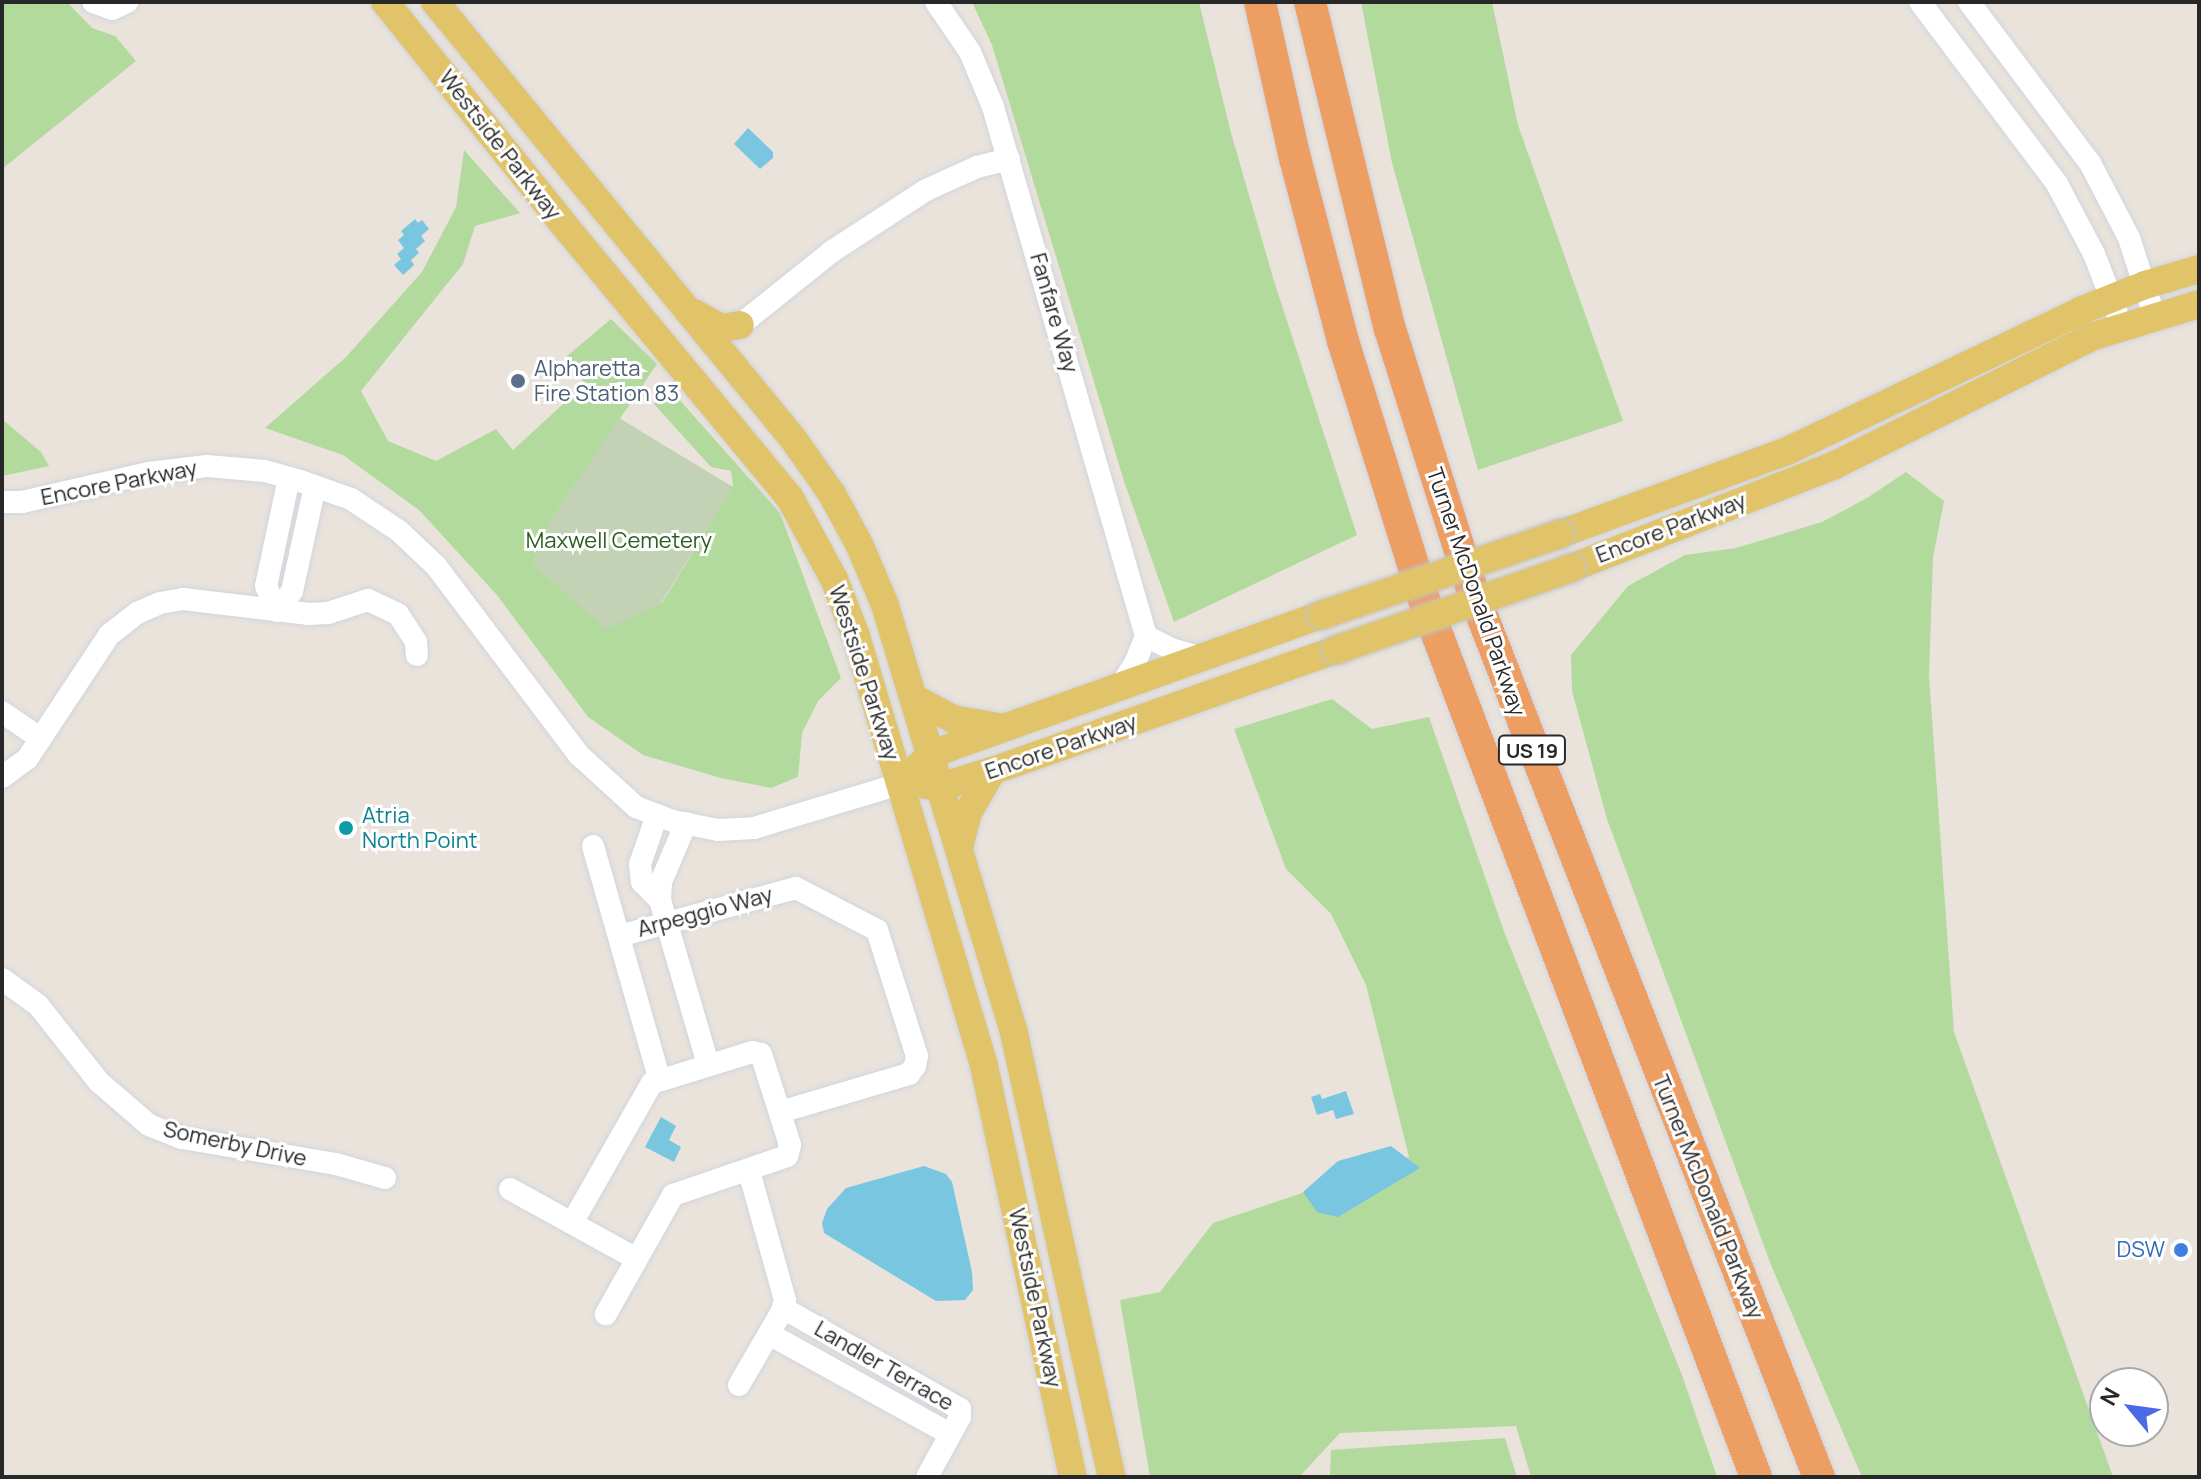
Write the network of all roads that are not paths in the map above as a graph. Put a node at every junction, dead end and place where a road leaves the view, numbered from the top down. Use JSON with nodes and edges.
{"nodes":[{"id":1,"x":93,"y":2,"type":"edge"},
{"id":2,"x":127,"y":2,"type":"edge"},
{"id":3,"x":385,"y":2,"type":"edge"},
{"id":4,"x":435,"y":2,"type":"edge"},
{"id":5,"x":936,"y":2,"type":"edge"},
{"id":6,"x":1260,"y":2,"type":"edge"},
{"id":7,"x":1310,"y":2,"type":"edge"},
{"id":8,"x":1920,"y":2,"type":"edge"},
{"id":9,"x":1969,"y":2,"type":"edge"},
{"id":10,"x":1009,"y":159,"type":"junction"},
{"id":11,"x":2199,"y":269,"type":"edge"},
{"id":12,"x":2145,"y":285,"type":"junction"},
{"id":13,"x":2111,"y":298,"type":"junction"},
{"id":14,"x":680,"y":302,"type":"junction"},
{"id":15,"x":2199,"y":304,"type":"edge"},
{"id":16,"x":2155,"y":318,"type":"junction"},
{"id":17,"x":740,"y":325,"type":"junction"},
{"id":18,"x":2121,"y":327,"type":"junction"},
{"id":19,"x":737,"y":371,"type":"junction"},
{"id":20,"x":289,"y":478,"type":"junction"},
{"id":21,"x":315,"y":486,"type":"junction"},
{"id":22,"x":2,"y":502,"type":"edge"},
{"id":23,"x":277,"y":534,"type":"junction"},
{"id":24,"x":303,"y":538,"type":"junction"},
{"id":25,"x":277,"y":611,"type":"junction"},
{"id":26,"x":1146,"y":636,"type":"junction"},
{"id":27,"x":417,"y":655,"type":"dead end"},
{"id":28,"x":1202,"y":658,"type":"junction"},
{"id":29,"x":1120,"y":687,"type":"junction"},
{"id":30,"x":914,"y":698,"type":"junction"},
{"id":31,"x":2,"y":712,"type":"edge"},
{"id":32,"x":1003,"y":728,"type":"junction"},
{"id":33,"x":41,"y":739,"type":"junction"},
{"id":34,"x":931,"y":755,"type":"junction"},
{"id":35,"x":992,"y":771,"type":"junction"},
{"id":36,"x":2,"y":777,"type":"edge"},
{"id":37,"x":900,"y":784,"type":"junction"},
{"id":38,"x":940,"y":787,"type":"junction"},
{"id":39,"x":657,"y":815,"type":"junction"},
{"id":40,"x":686,"y":823,"type":"junction"},
{"id":41,"x":593,"y":846,"type":"dead end"},
{"id":42,"x":959,"y":849,"type":"junction"},
{"id":43,"x":660,"y":900,"type":"junction"},
{"id":44,"x":665,"y":923,"type":"junction"},
{"id":45,"x":619,"y":936,"type":"junction"},
{"id":46,"x":2,"y":979,"type":"edge"},
{"id":47,"x":1014,"y":1033,"type":"junction"},
{"id":48,"x":708,"y":1064,"type":"junction"},
{"id":49,"x":659,"y":1078,"type":"junction"},
{"id":50,"x":780,"y":1112,"type":"junction"},
{"id":51,"x":749,"y":1171,"type":"junction"},
{"id":52,"x":385,"y":1178,"type":"dead end"},
{"id":53,"x":510,"y":1189,"type":"dead end"},
{"id":54,"x":572,"y":1223,"type":"junction"},
{"id":55,"x":637,"y":1259,"type":"junction"},
{"id":56,"x":783,"y":1308,"type":"junction"},
{"id":57,"x":606,"y":1314,"type":"dead end"},
{"id":58,"x":769,"y":1334,"type":"junction"},
{"id":59,"x":739,"y":1385,"type":"dead end"},
{"id":60,"x":950,"y":1434,"type":"junction"},
{"id":61,"x":927,"y":1477,"type":"edge"},
{"id":62,"x":1073,"y":1477,"type":"edge"},
{"id":63,"x":1112,"y":1477,"type":"edge"},
{"id":64,"x":1756,"y":1477,"type":"edge"},
{"id":65,"x":1819,"y":1477,"type":"edge"}],
"edges":[{"from":1,"to":2,"type":"street"},
{"from":3,"to":37,"type":"main road","name":"Westside Parkway"},
{"from":4,"to":14,"type":"main road","name":"Westside Parkway"},
{"from":5,"to":10,"type":"street","name":"Fanfare Way"},
{"from":6,"to":64,"type":"highway","number":"US 19"},
{"from":7,"to":65,"type":"highway","name":"Turner McDonald Parkway","number":"US 19"},
{"from":8,"to":13,"type":"street"},
{"from":9,"to":12,"type":"street"},
{"from":10,"to":17,"type":"street"},
{"from":10,"to":26,"type":"street","name":"Fanfare Way"},
{"from":11,"to":12,"type":"main road","name":"Encore Parkway"},
{"from":12,"to":13,"type":"main road","name":"Encore Parkway"},
{"from":12,"to":16,"type":"street"},
{"from":13,"to":18,"type":"street"},
{"from":13,"to":28,"type":"main road","name":"Encore Parkway","bridge":true},
{"from":14,"to":17,"type":"main road"},
{"from":14,"to":19,"type":"main road","name":"Westside Parkway"},
{"from":15,"to":16,"type":"main road","name":"Encore Parkway"},
{"from":16,"to":18,"type":"main road","name":"Encore Parkway"},
{"from":17,"to":19,"type":"main road"},
{"from":18,"to":35,"type":"main road","name":"Encore Parkway","bridge":true},
{"from":19,"to":30,"type":"main road","name":"Westside Parkway"},
{"from":20,"to":21,"type":"street","name":"Encore Parkway"},
{"from":20,"to":22,"type":"street","name":"Encore Parkway"},
{"from":20,"to":23,"type":"street"},
{"from":21,"to":24,"type":"street"},
{"from":21,"to":39,"type":"street","name":"Encore Parkway"},
{"from":23,"to":24,"type":"street"},
{"from":23,"to":25,"type":"street"},
{"from":24,"to":25,"type":"street"},
{"from":25,"to":27,"type":"street"},
{"from":25,"to":33,"type":"street"},
{"from":26,"to":28,"type":"street"},
{"from":26,"to":29,"type":"street"},
{"from":28,"to":29,"type":"main road","name":"Encore Parkway"},
{"from":29,"to":32,"type":"main road","name":"Encore Parkway"},
{"from":30,"to":32,"type":"main road"},
{"from":30,"to":34,"type":"main road","name":"Westside Parkway"},
{"from":31,"to":33,"type":"street"},
{"from":32,"to":34,"type":"main road","name":"Encore Parkway"},
{"from":33,"to":36,"type":"street"},
{"from":34,"to":37,"type":"main road"},
{"from":34,"to":38,"type":"main road","name":"Westside Parkway"},
{"from":35,"to":38,"type":"main road","name":"Encore Parkway"},
{"from":35,"to":42,"type":"main road"},
{"from":37,"to":38,"type":"main road","name":"Encore Parkway"},
{"from":37,"to":40,"type":"street","name":"Encore Parkway"},
{"from":37,"to":47,"type":"main road"},
{"from":37,"to":62,"type":"main road","name":"Westside Parkway"},
{"from":38,"to":42,"type":"main road","name":"Westside Parkway"},
{"from":39,"to":40,"type":"street","name":"Encore Parkway"},
{"from":39,"to":43,"type":"street"},
{"from":40,"to":43,"type":"street"},
{"from":41,"to":45,"type":"street"},
{"from":42,"to":47,"type":"main road","name":"Westside Parkway"},
{"from":43,"to":44,"type":"street"},
{"from":44,"to":45,"type":"street","name":"Arpeggio Way"},
{"from":44,"to":48,"type":"street"},
{"from":44,"to":50,"type":"street","name":"Arpeggio Way"},
{"from":45,"to":49,"type":"street"},
{"from":46,"to":52,"type":"street","name":"Somerby Drive"},
{"from":47,"to":63,"type":"main road","name":"Westside Parkway"},
{"from":48,"to":49,"type":"street"},
{"from":48,"to":50,"type":"street"},
{"from":49,"to":54,"type":"street"},
{"from":50,"to":51,"type":"street"},
{"from":51,"to":55,"type":"street"},
{"from":51,"to":56,"type":"street"},
{"from":53,"to":54,"type":"street"},
{"from":54,"to":55,"type":"street"},
{"from":55,"to":57,"type":"street"},
{"from":56,"to":58,"type":"street"},
{"from":56,"to":60,"type":"street","name":"Landler Terrace"},
{"from":58,"to":59,"type":"street"},
{"from":58,"to":60,"type":"street","name":"Landler Terrace"},
{"from":60,"to":61,"type":"street","name":"Landler Terrace"}]}
